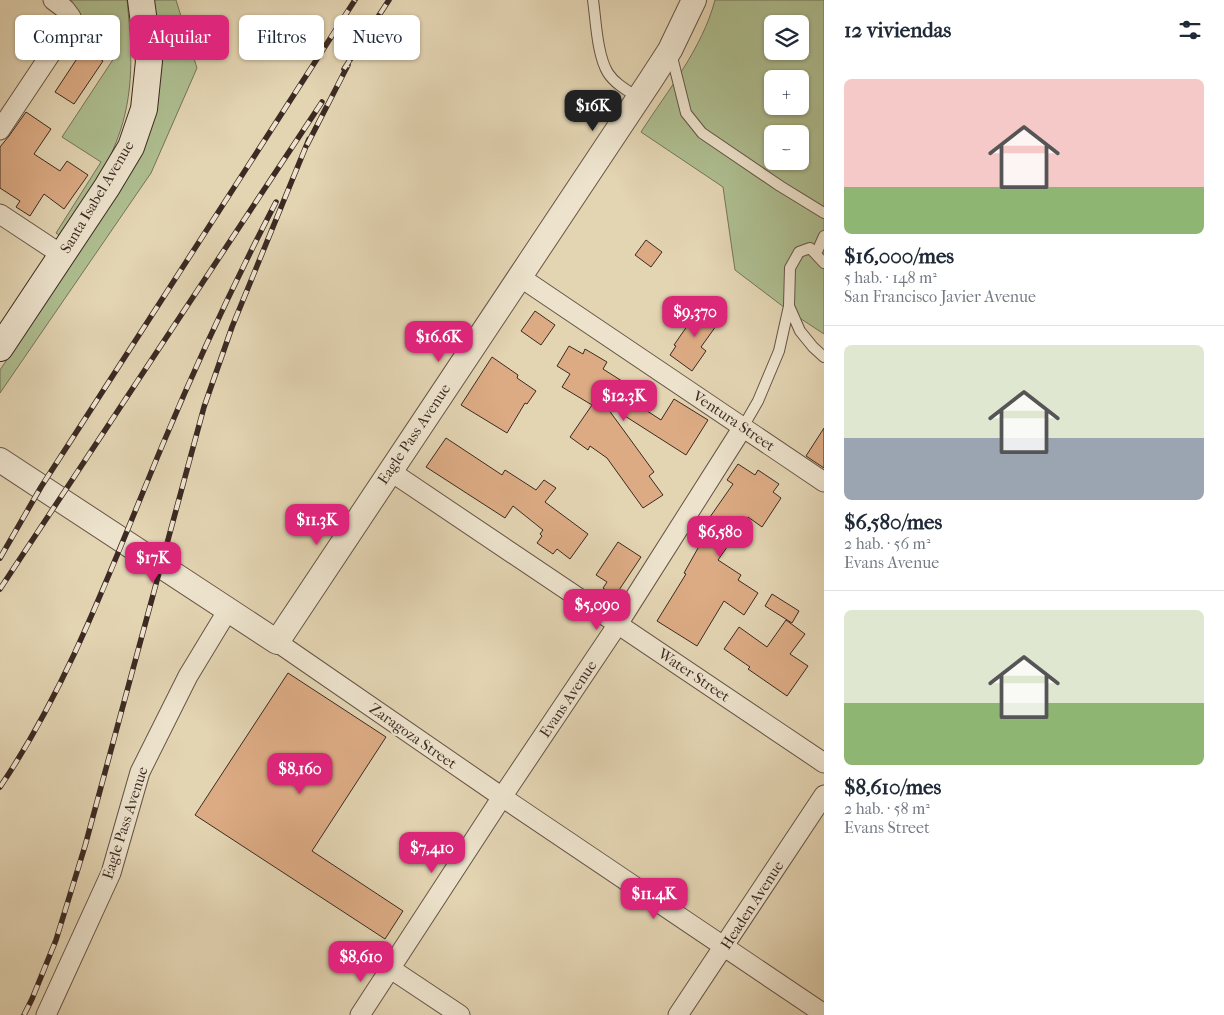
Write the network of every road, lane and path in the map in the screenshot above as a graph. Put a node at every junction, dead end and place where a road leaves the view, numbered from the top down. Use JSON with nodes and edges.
{"nodes":[{"id":1,"x":53,"y":0,"type":"edge"},
{"id":2,"x":140,"y":0,"type":"edge"},
{"id":3,"x":593,"y":0,"type":"edge"},
{"id":4,"x":694,"y":0,"type":"edge"},
{"id":5,"x":670,"y":50,"type":"junction"},
{"id":6,"x":639,"y":98,"type":"junction"},
{"id":7,"x":0,"y":130,"type":"edge"},
{"id":8,"x":0,"y":214,"type":"edge"},
{"id":9,"x":824,"y":214,"type":"edge"},
{"id":10,"x":824,"y":236,"type":"edge"},
{"id":11,"x":816,"y":254,"type":"junction"},
{"id":12,"x":62,"y":255,"type":"junction"},
{"id":13,"x":824,"y":263,"type":"edge"},
{"id":14,"x":520,"y":277,"type":"junction"},
{"id":15,"x":789,"y":306,"type":"junction"},
{"id":16,"x":0,"y":348,"type":"edge"},
{"id":17,"x":824,"y":356,"type":"edge"},
{"id":18,"x":743,"y":427,"type":"junction"},
{"id":19,"x":0,"y":460,"type":"edge"},
{"id":20,"x":390,"y":471,"type":"junction"},
{"id":21,"x":824,"y":482,"type":"edge"},
{"id":22,"x":228,"y":610,"type":"junction"},
{"id":23,"x":618,"y":624,"type":"junction"},
{"id":24,"x":277,"y":642,"type":"junction"},
{"id":25,"x":824,"y":762,"type":"edge"},
{"id":26,"x":824,"y":795,"type":"edge"},
{"id":27,"x":502,"y":797,"type":"junction"},
{"id":28,"x":724,"y":947,"type":"junction"},
{"id":29,"x":391,"y":969,"type":"junction"},
{"id":30,"x":824,"y":1014,"type":"edge"},
{"id":31,"x":46,"y":1015,"type":"edge"},
{"id":32,"x":360,"y":1015,"type":"edge"},
{"id":33,"x":460,"y":1015,"type":"edge"},
{"id":34,"x":678,"y":1015,"type":"edge"}],
"edges":[{"from":1,"to":7,"type":"street"},
{"from":2,"to":12,"type":"main road","name":"Santa Isabel Avenue"},
{"from":3,"to":6,"type":"lane"},
{"from":4,"to":5,"type":"street","name":"Eagle Pass Avenue"},
{"from":5,"to":6,"type":"street","name":"Eagle Pass Avenue"},
{"from":5,"to":9,"type":"lane"},
{"from":6,"to":14,"type":"street","name":"Eagle Pass Avenue"},
{"from":8,"to":12,"type":"street"},
{"from":10,"to":11,"type":"lane"},
{"from":11,"to":13,"type":"lane"},
{"from":11,"to":15,"type":"lane"},
{"from":12,"to":16,"type":"main road","name":"Santa Isabel Avenue"},
{"from":14,"to":18,"type":"street","name":"Ventura Street"},
{"from":14,"to":20,"type":"street","name":"Eagle Pass Avenue"},
{"from":15,"to":17,"type":"lane"},
{"from":15,"to":18,"type":"lane"},
{"from":18,"to":21,"type":"street","name":"Ventura Street"},
{"from":18,"to":23,"type":"street","name":"Evans Avenue"},
{"from":19,"to":22,"type":"street","name":"Zaragoza Street"},
{"from":20,"to":23,"type":"street","name":"Water Street"},
{"from":20,"to":24,"type":"street","name":"Eagle Pass Avenue"},
{"from":22,"to":24,"type":"street","name":"Zaragoza Street"},
{"from":22,"to":31,"type":"street","name":"Eagle Pass Avenue"},
{"from":23,"to":25,"type":"street","name":"Water Street"},
{"from":23,"to":27,"type":"street","name":"Evans Avenue"},
{"from":24,"to":27,"type":"street","name":"Zaragoza Street"},
{"from":26,"to":28,"type":"street","name":"Headen Avenue"},
{"from":27,"to":28,"type":"street","name":"Zaragoza Street"},
{"from":27,"to":29,"type":"street","name":"Evans Avenue"},
{"from":28,"to":30,"type":"street","name":"Zaragoza Street"},
{"from":28,"to":34,"type":"street","name":"Headen Avenue"},
{"from":29,"to":32,"type":"street","name":"Evans Avenue"},
{"from":29,"to":33,"type":"street"}]}
